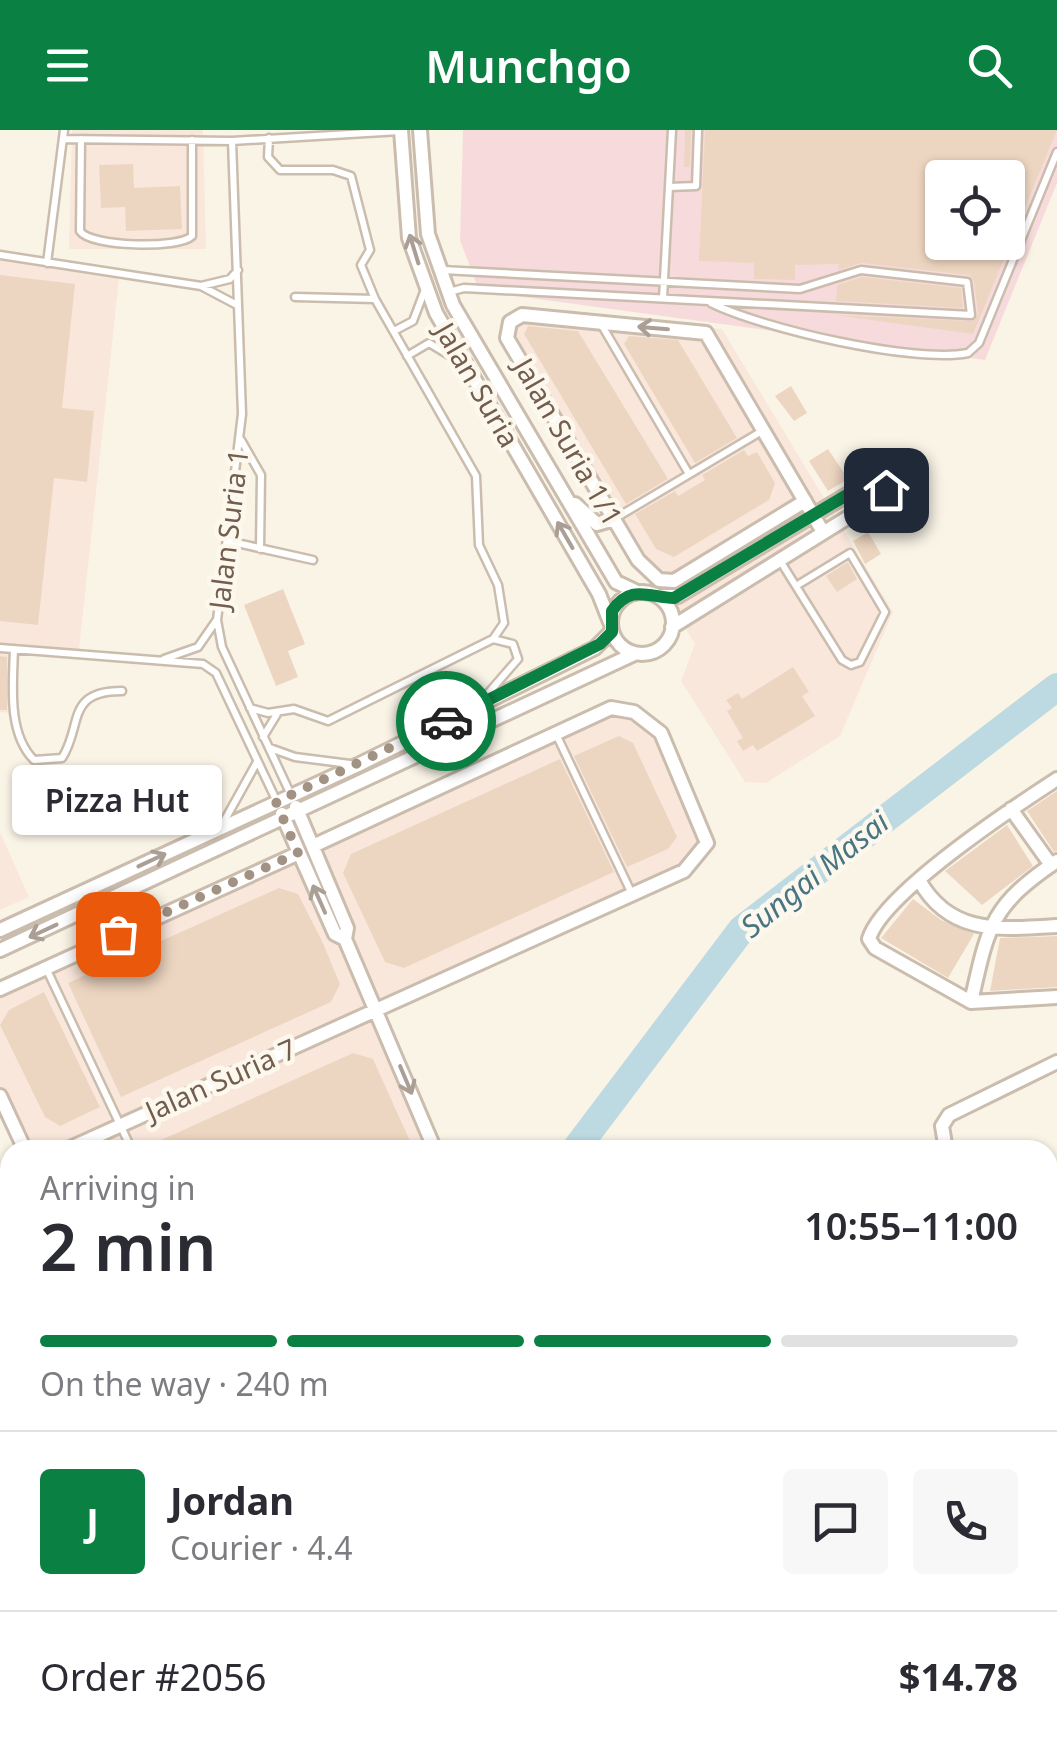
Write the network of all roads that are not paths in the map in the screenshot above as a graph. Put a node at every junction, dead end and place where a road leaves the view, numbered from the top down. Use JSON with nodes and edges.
{"nodes":[{"id":1,"x":420,"y":130,"type":"edge"},
{"id":2,"x":672,"y":130,"type":"edge"},
{"id":3,"x":698,"y":130,"type":"edge"},
{"id":4,"x":401,"y":131,"type":"edge"},
{"id":5,"x":64,"y":135,"type":"edge"},
{"id":6,"x":269,"y":138,"type":"junction"},
{"id":7,"x":82,"y":139,"type":"junction"},
{"id":8,"x":192,"y":140,"type":"junction"},
{"id":9,"x":232,"y":141,"type":"junction"},
{"id":10,"x":1057,"y":152,"type":"edge"},
{"id":11,"x":669,"y":188,"type":"junction"},
{"id":12,"x":0,"y":255,"type":"edge"},
{"id":13,"x":46,"y":264,"type":"junction"},
{"id":14,"x":239,"y":269,"type":"junction"},
{"id":15,"x":440,"y":270,"type":"junction"},
{"id":16,"x":664,"y":282,"type":"junction"},
{"id":17,"x":425,"y":283,"type":"junction"},
{"id":18,"x":201,"y":286,"type":"junction"},
{"id":19,"x":448,"y":292,"type":"junction"},
{"id":20,"x":294,"y":297,"type":"dead end"},
{"id":21,"x":663,"y":298,"type":"junction"},
{"id":22,"x":374,"y":299,"type":"junction"},
{"id":23,"x":705,"y":300,"type":"junction"},
{"id":24,"x":238,"y":306,"type":"junction"},
{"id":25,"x":600,"y":323,"type":"junction"},
{"id":26,"x":394,"y":331,"type":"junction"},
{"id":27,"x":406,"y":356,"type":"junction"},
{"id":28,"x":467,"y":367,"type":"junction"},
{"id":29,"x":763,"y":430,"type":"junction"},
{"id":30,"x":240,"y":439,"type":"junction"},
{"id":31,"x":689,"y":474,"type":"junction"},
{"id":32,"x":562,"y":491,"type":"junction"},
{"id":33,"x":805,"y":502,"type":"junction"},
{"id":34,"x":813,"y":515,"type":"junction"},
{"id":35,"x":614,"y":519,"type":"junction"},
{"id":36,"x":822,"y":532,"type":"junction"},
{"id":37,"x":228,"y":541,"type":"junction"},
{"id":38,"x":260,"y":548,"type":"junction"},
{"id":39,"x":778,"y":558,"type":"junction"},
{"id":40,"x":314,"y":560,"type":"dead end"},
{"id":41,"x":796,"y":586,"type":"junction"},
{"id":42,"x":637,"y":592,"type":"junction"},
{"id":43,"x":658,"y":596,"type":"junction"},
{"id":44,"x":217,"y":620,"type":"junction"},
{"id":45,"x":611,"y":627,"type":"junction"},
{"id":46,"x":672,"y":627,"type":"junction"},
{"id":47,"x":493,"y":639,"type":"junction"},
{"id":48,"x":0,"y":648,"type":"edge"},
{"id":49,"x":14,"y":649,"type":"junction"},
{"id":50,"x":634,"y":654,"type":"junction"},
{"id":51,"x":162,"y":660,"type":"junction"},
{"id":52,"x":122,"y":691,"type":"dead end"},
{"id":53,"x":476,"y":706,"type":"junction"},
{"id":54,"x":250,"y":708,"type":"junction"},
{"id":55,"x":277,"y":713,"type":"junction"},
{"id":56,"x":556,"y":734,"type":"junction"},
{"id":57,"x":264,"y":737,"type":"junction"},
{"id":58,"x":268,"y":747,"type":"junction"},
{"id":59,"x":257,"y":760,"type":"junction"},
{"id":60,"x":358,"y":765,"type":"junction"},
{"id":61,"x":1057,"y":779,"type":"edge"},
{"id":62,"x":291,"y":796,"type":"junction"},
{"id":63,"x":276,"y":802,"type":"junction"},
{"id":64,"x":1011,"y":809,"type":"junction"},
{"id":65,"x":298,"y":812,"type":"junction"},
{"id":66,"x":284,"y":818,"type":"junction"},
{"id":67,"x":219,"y":828,"type":"junction"},
{"id":68,"x":313,"y":846,"type":"junction"},
{"id":69,"x":298,"y":853,"type":"junction"},
{"id":70,"x":1054,"y":863,"type":"edge"},
{"id":71,"x":919,"y":880,"type":"junction"},
{"id":72,"x":632,"y":895,"type":"junction"},
{"id":73,"x":1057,"y":926,"type":"edge"},
{"id":74,"x":0,"y":930,"type":"edge"},
{"id":75,"x":987,"y":930,"type":"junction"},
{"id":76,"x":345,"y":939,"type":"junction"},
{"id":77,"x":0,"y":950,"type":"edge"},
{"id":78,"x":46,"y":967,"type":"junction"},
{"id":79,"x":0,"y":989,"type":"edge"},
{"id":80,"x":1057,"y":997,"type":"edge"},
{"id":81,"x":971,"y":1002,"type":"junction"},
{"id":82,"x":376,"y":1010,"type":"junction"},
{"id":83,"x":1057,"y":1062,"type":"edge"},
{"id":84,"x":0,"y":1096,"type":"edge"},
{"id":85,"x":121,"y":1126,"type":"junction"},
{"id":86,"x":20,"y":1140,"type":"edge"},
{"id":87,"x":89,"y":1140,"type":"edge"},
{"id":88,"x":127,"y":1140,"type":"edge"},
{"id":89,"x":431,"y":1140,"type":"edge"},
{"id":90,"x":944,"y":1140,"type":"edge"}],
"edges":[{"from":1,"to":15,"type":"street","name":"Jalan Suria"},
{"from":2,"to":11,"type":"lane"},
{"from":3,"to":11,"type":"lane"},
{"from":4,"to":6,"type":"lane"},
{"from":17,"to":4,"type":"street","name":"Jalan Suria","one_way":true},
{"from":5,"to":7,"type":"lane"},
{"from":5,"to":13,"type":"lane"},
{"from":6,"to":9,"type":"lane"},
{"from":6,"to":22,"type":"lane"},
{"from":7,"to":8,"type":"lane"},
{"from":7,"to":8,"type":"lane"},
{"from":8,"to":9,"type":"lane"},
{"from":9,"to":14,"type":"lane","name":"Jalan Suria 1"},
{"from":10,"to":23,"type":"lane"},
{"from":11,"to":16,"type":"lane"},
{"from":12,"to":13,"type":"lane"},
{"from":13,"to":18,"type":"lane"},
{"from":14,"to":18,"type":"lane"},
{"from":14,"to":24,"type":"lane","name":"Jalan Suria 1"},
{"from":15,"to":16,"type":"lane"},
{"from":15,"to":19,"type":"street","name":"Jalan Suria"},
{"from":16,"to":21,"type":"lane"},
{"from":16,"to":23,"type":"lane"},
{"from":17,"to":26,"type":"lane"},
{"from":17,"to":28,"type":"street","name":"Jalan Suria"},
{"from":18,"to":24,"type":"lane"},
{"from":19,"to":21,"type":"lane"},
{"from":19,"to":32,"type":"street","name":"Jalan Suria"},
{"from":20,"to":22,"type":"lane"},
{"from":21,"to":23,"type":"lane"},
{"from":22,"to":26,"type":"lane"},
{"from":24,"to":30,"type":"lane","name":"Jalan Suria 1"},
{"from":29,"to":25,"type":"street","name":"Jalan Suria 1/1","one_way":true},
{"from":25,"to":31,"type":"lane"},
{"from":25,"to":35,"type":"street","name":"Jalan Suria 1/1"},
{"from":26,"to":27,"type":"lane"},
{"from":27,"to":28,"type":"lane"},
{"from":27,"to":47,"type":"lane"},
{"from":45,"to":28,"type":"street","name":"Jalan Suria","one_way":true},
{"from":29,"to":31,"type":"lane"},
{"from":29,"to":33,"type":"street"},
{"from":30,"to":37,"type":"lane","name":"Jalan Suria 1"},
{"from":30,"to":38,"type":"lane"},
{"from":31,"to":35,"type":"lane"},
{"from":32,"to":35,"type":"street"},
{"from":32,"to":42,"type":"street","name":"Jalan Suria"},
{"from":33,"to":34,"type":"street"},
{"from":33,"to":35,"type":"street","name":"Jalan Suria 1/1"},
{"from":34,"to":36,"type":"street"},
{"from":34,"to":36,"type":"street"},
{"from":34,"to":43,"type":"street"},
{"from":36,"to":39,"type":"street"},
{"from":37,"to":38,"type":"lane"},
{"from":37,"to":44,"type":"lane","name":"Jalan Suria 1"},
{"from":38,"to":40,"type":"lane"},
{"from":39,"to":41,"type":"lane"},
{"from":39,"to":46,"type":"street"},
{"from":41,"to":41,"type":"lane"},
{"from":42,"to":43,"type":"street"},
{"from":42,"to":45,"type":"street"},
{"from":43,"to":46,"type":"street"},
{"from":44,"to":51,"type":"lane"},
{"from":44,"to":54,"type":"lane","name":"Jalan Suria 1"},
{"from":45,"to":50,"type":"street"},
{"from":45,"to":53,"type":"street"},
{"from":46,"to":50,"type":"street"},
{"from":47,"to":53,"type":"lane"},
{"from":47,"to":55,"type":"lane"},
{"from":48,"to":49,"type":"lane"},
{"from":49,"to":51,"type":"lane"},
{"from":49,"to":52,"type":"lane"},
{"from":50,"to":65,"type":"street"},
{"from":51,"to":59,"type":"lane"},
{"from":53,"to":60,"type":"street"},
{"from":54,"to":55,"type":"lane"},
{"from":54,"to":57,"type":"lane","name":"Jalan Suria 1"},
{"from":55,"to":57,"type":"lane"},
{"from":56,"to":68,"type":"street"},
{"from":56,"to":72,"type":"lane"},
{"from":56,"to":72,"type":"street","name":"Jalan Suria 7"},
{"from":57,"to":58,"type":"lane","name":"Jalan Suria 1"},
{"from":58,"to":60,"type":"lane"},
{"from":58,"to":62,"type":"lane","name":"Jalan Suria 1"},
{"from":59,"to":63,"type":"lane"},
{"from":59,"to":67,"type":"lane"},
{"from":60,"to":62,"type":"street"},
{"from":61,"to":64,"type":"street"},
{"from":62,"to":63,"type":"street"},
{"from":62,"to":65,"type":"street"},
{"from":63,"to":66,"type":"street"},
{"from":63,"to":67,"type":"street"},
{"from":64,"to":70,"type":"street"},
{"from":64,"to":71,"type":"street"},
{"from":65,"to":66,"type":"street"},
{"from":65,"to":68,"type":"street"},
{"from":66,"to":69,"type":"street"},
{"from":66,"to":77,"type":"street","one_way":true},
{"from":74,"to":67,"type":"street","one_way":true},
{"from":68,"to":76,"type":"street"},
{"from":76,"to":69,"type":"street","one_way":true},
{"from":69,"to":78,"type":"street"},
{"from":70,"to":75,"type":"street"},
{"from":71,"to":75,"type":"street"},
{"from":71,"to":81,"type":"street"},
{"from":72,"to":82,"type":"street","name":"Jalan Suria 7"},
{"from":73,"to":75,"type":"street"},
{"from":75,"to":81,"type":"street"},
{"from":76,"to":82,"type":"street"},
{"from":78,"to":79,"type":"street"},
{"from":78,"to":85,"type":"lane"},
{"from":80,"to":81,"type":"street"},
{"from":82,"to":85,"type":"street","name":"Jalan Suria 7"},
{"from":82,"to":89,"type":"street","one_way":true},
{"from":83,"to":90,"type":"street"},
{"from":84,"to":86,"type":"street"},
{"from":85,"to":87,"type":"street","name":"Jalan Suria 7"},
{"from":85,"to":88,"type":"lane"}]}
